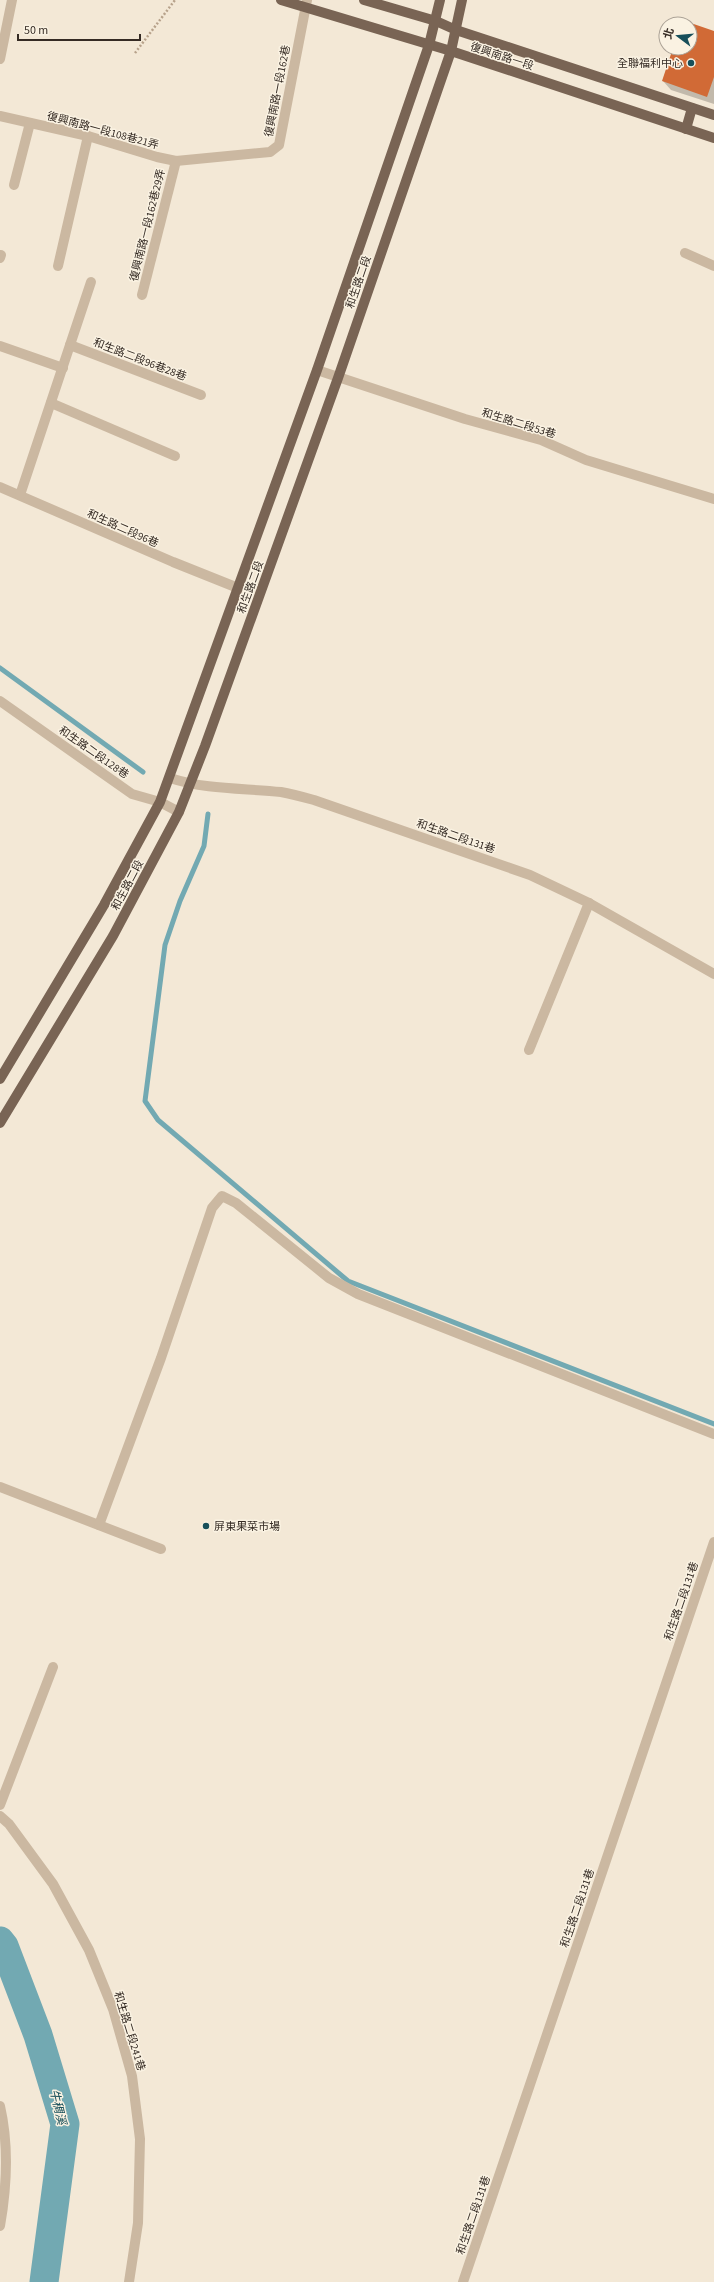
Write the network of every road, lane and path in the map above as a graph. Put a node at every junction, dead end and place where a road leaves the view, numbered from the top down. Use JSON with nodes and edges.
{"nodes":[{"id":1,"x":12,"y":0,"type":"edge"},
{"id":2,"x":175,"y":0,"type":"edge"},
{"id":3,"x":281,"y":0,"type":"edge"},
{"id":4,"x":364,"y":0,"type":"edge"},
{"id":5,"x":440,"y":0,"type":"edge"},
{"id":6,"x":462,"y":0,"type":"edge"},
{"id":7,"x":306,"y":4,"type":"edge"},
{"id":8,"x":436,"y":21,"type":"junction"},
{"id":9,"x":456,"y":30,"type":"junction"},
{"id":10,"x":428,"y":45,"type":"junction"},
{"id":11,"x":451,"y":51,"type":"junction"},
{"id":12,"x":135,"y":52,"type":"dead end"},
{"id":13,"x":0,"y":59,"type":"edge"},
{"id":14,"x":692,"y":108,"type":"junction"},
{"id":15,"x":714,"y":115,"type":"edge"},
{"id":16,"x":0,"y":116,"type":"edge"},
{"id":17,"x":30,"y":123,"type":"junction"},
{"id":18,"x":686,"y":129,"type":"junction"},
{"id":19,"x":88,"y":136,"type":"junction"},
{"id":20,"x":714,"y":138,"type":"edge"},
{"id":21,"x":176,"y":160,"type":"junction"},
{"id":22,"x":14,"y":185,"type":"dead end"},
{"id":23,"x":684,"y":253,"type":"dead end"},
{"id":24,"x":58,"y":266,"type":"dead end"},
{"id":25,"x":714,"y":266,"type":"edge"},
{"id":26,"x":91,"y":282,"type":"dead end"},
{"id":27,"x":142,"y":295,"type":"dead end"},
{"id":28,"x":70,"y":345,"type":"junction"},
{"id":29,"x":0,"y":346,"type":"edge"},
{"id":30,"x":63,"y":368,"type":"junction"},
{"id":31,"x":317,"y":370,"type":"junction"},
{"id":32,"x":338,"y":378,"type":"junction"},
{"id":33,"x":201,"y":395,"type":"dead end"},
{"id":34,"x":51,"y":403,"type":"junction"},
{"id":35,"x":175,"y":456,"type":"dead end"},
{"id":36,"x":0,"y":487,"type":"edge"},
{"id":37,"x":20,"y":495,"type":"junction"},
{"id":38,"x":714,"y":499,"type":"edge"},
{"id":39,"x":238,"y":588,"type":"junction"},
{"id":40,"x":0,"y":701,"type":"edge"},
{"id":41,"x":170,"y":778,"type":"junction"},
{"id":42,"x":190,"y":784,"type":"junction"},
{"id":43,"x":160,"y":802,"type":"junction"},
{"id":44,"x":179,"y":812,"type":"junction"},
{"id":45,"x":589,"y":903,"type":"junction"},
{"id":46,"x":714,"y":974,"type":"edge"},
{"id":47,"x":529,"y":1050,"type":"dead end"},
{"id":48,"x":0,"y":1079,"type":"edge"},
{"id":49,"x":0,"y":1123,"type":"edge"},
{"id":50,"x":714,"y":1434,"type":"edge"},
{"id":51,"x":0,"y":1487,"type":"edge"},
{"id":52,"x":99,"y":1525,"type":"junction"},
{"id":53,"x":714,"y":1542,"type":"edge"},
{"id":54,"x":161,"y":1549,"type":"dead end"},
{"id":55,"x":52,"y":1667,"type":"dead end"},
{"id":56,"x":0,"y":1805,"type":"edge"},
{"id":57,"x":0,"y":1816,"type":"edge"},
{"id":58,"x":0,"y":2106,"type":"edge"},
{"id":59,"x":0,"y":2226,"type":"edge"},
{"id":60,"x":129,"y":2282,"type":"edge"},
{"id":61,"x":463,"y":2282,"type":"edge"}],
"edges":[{"from":1,"to":13,"type":"street"},
{"from":2,"to":12,"type":"path"},
{"from":3,"to":7,"type":"main road","name":"復興南路一段"},
{"from":4,"to":8,"type":"main road","name":"復興南路一段"},
{"from":5,"to":8,"type":"main road","name":"和生路二段"},
{"from":6,"to":9,"type":"main road","name":"和生路二段"},
{"from":7,"to":10,"type":"main road","name":"復興南路一段"},
{"from":7,"to":21,"type":"street","name":"復興南路一段162巷"},
{"from":8,"to":9,"type":"main road","name":"復興南路一段"},
{"from":8,"to":10,"type":"main road","name":"和生路二段"},
{"from":9,"to":11,"type":"main road","name":"和生路二段"},
{"from":9,"to":14,"type":"main road","name":"復興南路一段"},
{"from":10,"to":11,"type":"main road","name":"復興南路一段"},
{"from":10,"to":31,"type":"main road","name":"和生路二段"},
{"from":11,"to":18,"type":"main road","name":"復興南路一段"},
{"from":11,"to":32,"type":"main road","name":"和生路二段"},
{"from":14,"to":15,"type":"main road","name":"復興南路一段"},
{"from":14,"to":18,"type":"main road"},
{"from":16,"to":17,"type":"street","name":"復興南路一段108巷21弄"},
{"from":17,"to":19,"type":"street","name":"復興南路一段108巷21弄"},
{"from":17,"to":22,"type":"street"},
{"from":18,"to":20,"type":"main road","name":"復興南路一段"},
{"from":19,"to":21,"type":"street","name":"復興南路一段108巷21弄"},
{"from":19,"to":24,"type":"street"},
{"from":21,"to":27,"type":"street","name":"復興南路一段162巷29弄"},
{"from":23,"to":25,"type":"street"},
{"from":26,"to":28,"type":"street"},
{"from":28,"to":30,"type":"street"},
{"from":28,"to":33,"type":"street","name":"和生路二段96巷28巷"},
{"from":29,"to":30,"type":"street"},
{"from":30,"to":34,"type":"street"},
{"from":31,"to":32,"type":"street","name":"和生路二段53巷"},
{"from":31,"to":39,"type":"main road","name":"和生路二段"},
{"from":32,"to":38,"type":"street","name":"和生路二段53巷"},
{"from":32,"to":42,"type":"main road","name":"和生路二段"},
{"from":34,"to":35,"type":"street"},
{"from":34,"to":37,"type":"street"},
{"from":36,"to":37,"type":"street","name":"和生路二段96巷"},
{"from":37,"to":39,"type":"street","name":"和生路二段96巷"},
{"from":39,"to":41,"type":"main road","name":"和生路二段"},
{"from":40,"to":43,"type":"street","name":"和生路二段128巷"},
{"from":41,"to":42,"type":"street","name":"和生路二段131巷"},
{"from":41,"to":43,"type":"main road","name":"和生路二段"},
{"from":42,"to":44,"type":"main road","name":"和生路二段"},
{"from":42,"to":45,"type":"street","name":"和生路二段131巷"},
{"from":43,"to":44,"type":"street","name":"和生路二段128巷"},
{"from":43,"to":48,"type":"main road","name":"和生路二段"},
{"from":44,"to":49,"type":"main road","name":"和生路二段"},
{"from":45,"to":46,"type":"street","name":"和生路二段131巷"},
{"from":45,"to":47,"type":"street"},
{"from":50,"to":52,"type":"street"},
{"from":51,"to":52,"type":"street"},
{"from":52,"to":54,"type":"street"},
{"from":53,"to":61,"type":"street","name":"和生路二段131巷"},
{"from":55,"to":56,"type":"street"},
{"from":57,"to":60,"type":"street","name":"和生路二段241巷"},
{"from":58,"to":59,"type":"street"}]}
